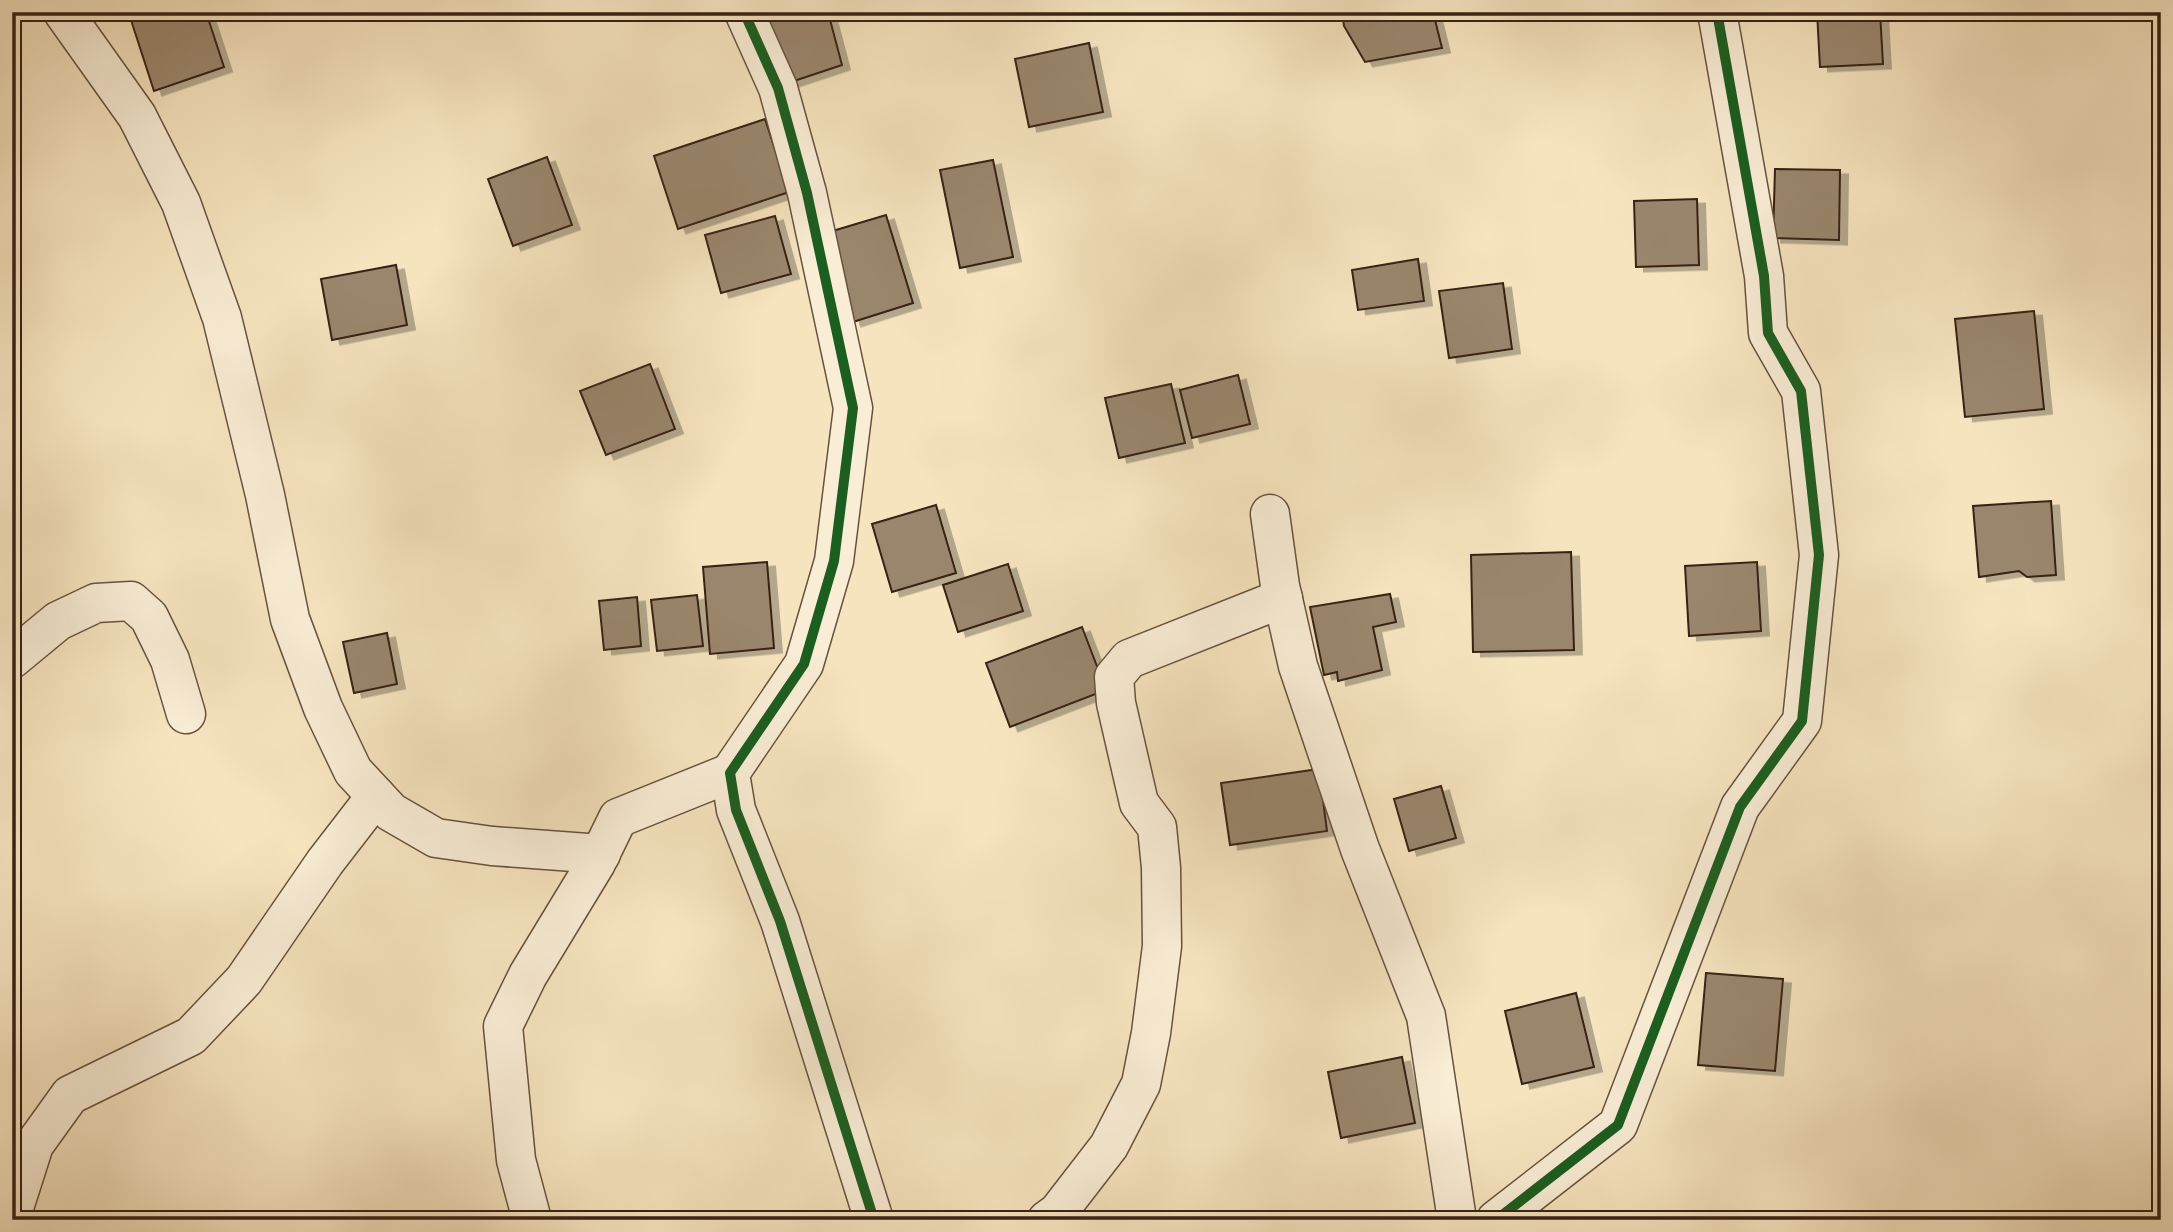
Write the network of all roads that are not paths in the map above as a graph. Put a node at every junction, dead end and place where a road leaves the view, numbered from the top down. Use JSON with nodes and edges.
{"nodes":[{"id":1,"x":63,"y":12,"type":"edge"},
{"id":2,"x":744,"y":12,"type":"edge"},
{"id":3,"x":1717,"y":12,"type":"edge"},
{"id":4,"x":1270,"y":513,"type":"dead end"},
{"id":5,"x":1283,"y":598,"type":"junction"},
{"id":6,"x":12,"y":659,"type":"edge"},
{"id":7,"x":186,"y":714,"type":"dead end"},
{"id":8,"x":730,"y":773,"type":"junction"},
{"id":9,"x":376,"y":796,"type":"junction"},
{"id":10,"x":601,"y":854,"type":"junction"},
{"id":11,"x":12,"y":1213,"type":"edge"},
{"id":12,"x":532,"y":1220,"type":"edge"},
{"id":13,"x":874,"y":1220,"type":"edge"},
{"id":14,"x":1047,"y":1220,"type":"edge"},
{"id":15,"x":1457,"y":1220,"type":"edge"},
{"id":16,"x":1496,"y":1220,"type":"edge"}],
"edges":[{"from":1,"to":9,"type":"street"},
{"from":2,"to":8,"type":"street"},
{"from":3,"to":16,"type":"street"},
{"from":4,"to":5,"type":"street"},
{"from":5,"to":14,"type":"street"},
{"from":5,"to":15,"type":"street"},
{"from":6,"to":7,"type":"street"},
{"from":8,"to":10,"type":"street"},
{"from":8,"to":13,"type":"street"},
{"from":9,"to":10,"type":"street"},
{"from":9,"to":11,"type":"street"},
{"from":10,"to":12,"type":"street"}]}
